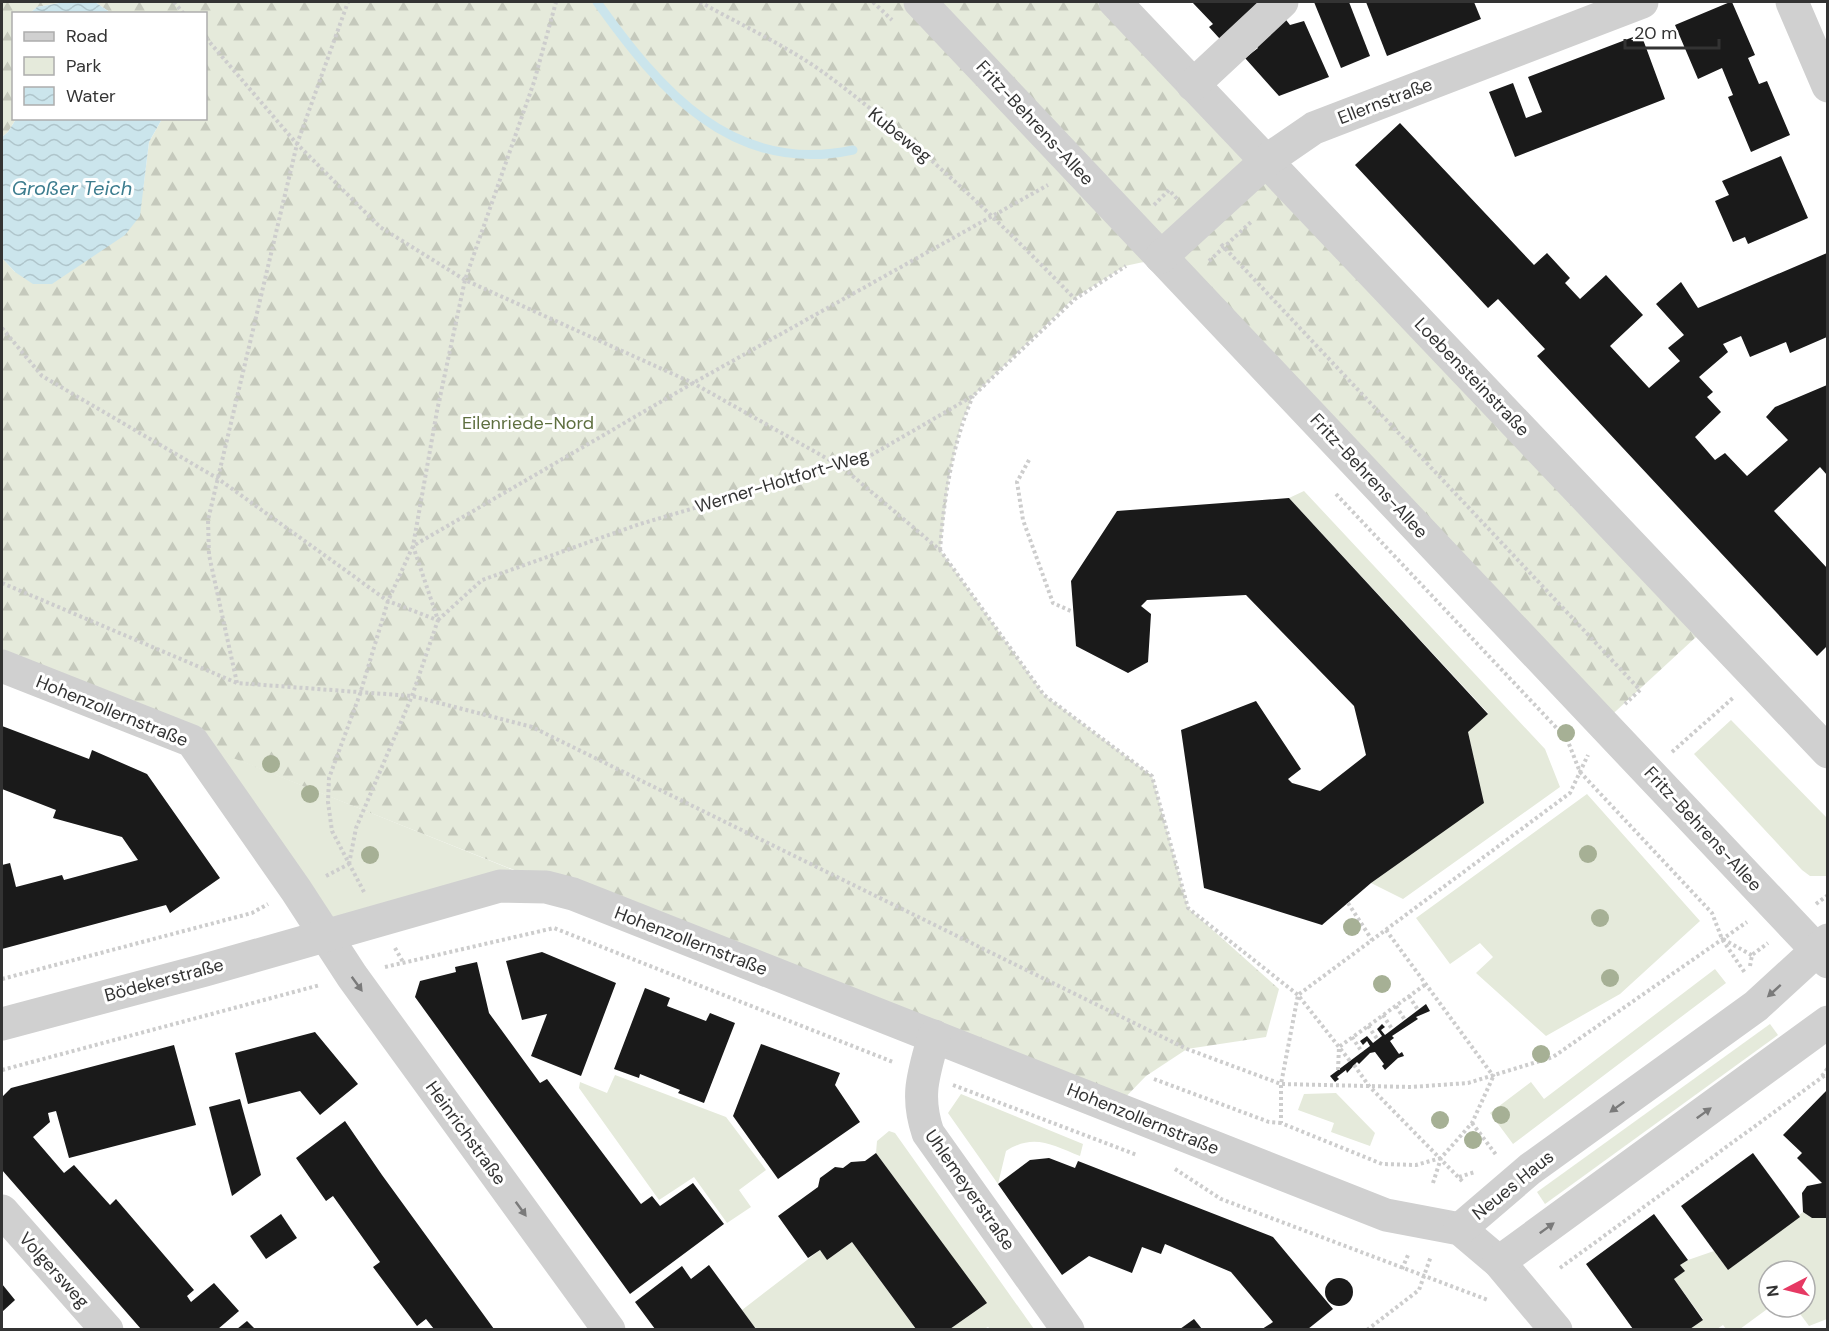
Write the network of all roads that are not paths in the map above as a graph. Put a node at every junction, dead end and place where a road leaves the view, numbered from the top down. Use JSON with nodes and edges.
{"nodes":[{"id":1,"x":920,"y":2,"type":"edge"},
{"id":2,"x":1115,"y":2,"type":"edge"},
{"id":3,"x":1282,"y":2,"type":"edge"},
{"id":4,"x":1642,"y":2,"type":"edge"},
{"id":5,"x":1792,"y":2,"type":"edge"},
{"id":6,"x":1193,"y":85,"type":"junction"},
{"id":7,"x":1827,"y":86,"type":"edge"},
{"id":8,"x":1266,"y":160,"type":"junction"},
{"id":9,"x":1161,"y":257,"type":"junction"},
{"id":10,"x":2,"y":666,"type":"edge"},
{"id":11,"x":1827,"y":752,"type":"edge"},
{"id":12,"x":325,"y":935,"type":"junction"},
{"id":13,"x":1824,"y":952,"type":"edge"},
{"id":14,"x":1827,"y":1022,"type":"edge"},
{"id":15,"x":2,"y":1024,"type":"edge"},
{"id":16,"x":934,"y":1036,"type":"junction"},
{"id":17,"x":2,"y":1211,"type":"edge"},
{"id":18,"x":1460,"y":1229,"type":"junction"},
{"id":19,"x":1500,"y":1262,"type":"junction"},
{"id":20,"x":107,"y":1329,"type":"edge"},
{"id":21,"x":609,"y":1329,"type":"edge"},
{"id":22,"x":1068,"y":1329,"type":"edge"},
{"id":23,"x":1556,"y":1329,"type":"edge"}],
"edges":[{"from":1,"to":9,"type":"street","name":"Fritz-Behrens-Allee"},
{"from":2,"to":6,"type":"street","name":"Loebensteinstraße"},
{"from":3,"to":6,"type":"street"},
{"from":4,"to":8,"type":"street","name":"Ellernstraße"},
{"from":5,"to":7,"type":"street"},
{"from":6,"to":8,"type":"street","name":"Loebensteinstraße"},
{"from":8,"to":9,"type":"street","name":"Ellernstraße"},
{"from":8,"to":11,"type":"street","name":"Loebensteinstraße"},
{"from":9,"to":13,"type":"street","name":"Fritz-Behrens-Allee"},
{"from":10,"to":12,"type":"street","name":"Hohenzollernstraße"},
{"from":12,"to":15,"type":"street","name":"Bödekerstraße"},
{"from":12,"to":16,"type":"street","name":"Hohenzollernstraße"},
{"from":12,"to":21,"type":"street","name":"Heinrichstraße","one_way":true},
{"from":13,"to":18,"type":"street","name":"Neues Haus","one_way":true},
{"from":19,"to":14,"type":"street","one_way":true},
{"from":16,"to":18,"type":"street","name":"Hohenzollernstraße"},
{"from":16,"to":22,"type":"street","name":"Uhlemeyerstraße"},
{"from":17,"to":20,"type":"street","name":"Volgersweg"},
{"from":18,"to":19,"type":"street","name":"Neues Haus"},
{"from":19,"to":23,"type":"street","name":"Neues Haus"}]}
